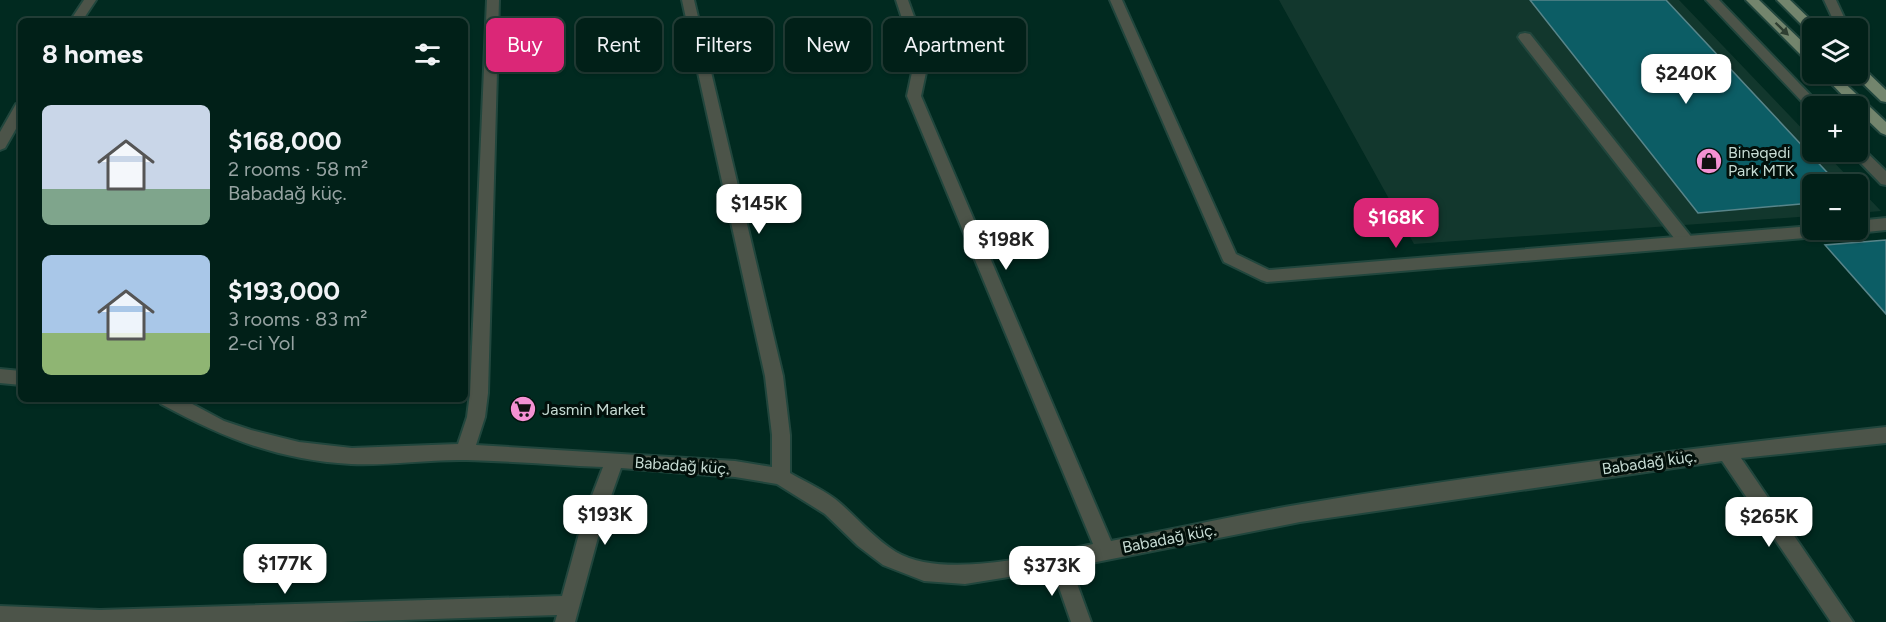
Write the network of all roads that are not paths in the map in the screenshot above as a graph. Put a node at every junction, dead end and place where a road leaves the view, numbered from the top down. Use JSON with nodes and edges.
{"nodes":[{"id":1,"x":90,"y":0,"type":"edge"},
{"id":2,"x":493,"y":0,"type":"edge"},
{"id":3,"x":688,"y":0,"type":"edge"},
{"id":4,"x":902,"y":0,"type":"edge"},
{"id":5,"x":1116,"y":0,"type":"edge"},
{"id":6,"x":1712,"y":0,"type":"edge"},
{"id":7,"x":1752,"y":0,"type":"edge"},
{"id":8,"x":1783,"y":0,"type":"edge"},
{"id":9,"x":1830,"y":0,"type":"edge"},
{"id":10,"x":78,"y":18,"type":"edge"},
{"id":11,"x":1802,"y":18,"type":"edge"},
{"id":12,"x":1838,"y":18,"type":"edge"},
{"id":13,"x":1525,"y":37,"type":"dead end"},
{"id":14,"x":1802,"y":48,"type":"edge"},
{"id":15,"x":1868,"y":80,"type":"edge"},
{"id":16,"x":1838,"y":84,"type":"edge"},
{"id":17,"x":1804,"y":96,"type":"edge"},
{"id":18,"x":1886,"y":98,"type":"edge"},
{"id":19,"x":18,"y":112,"type":"edge"},
{"id":20,"x":1886,"y":130,"type":"edge"},
{"id":21,"x":0,"y":145,"type":"edge"},
{"id":22,"x":1868,"y":162,"type":"edge"},
{"id":23,"x":1886,"y":180,"type":"edge"},
{"id":24,"x":1886,"y":224,"type":"edge"},
{"id":25,"x":1868,"y":226,"type":"edge"},
{"id":26,"x":1802,"y":232,"type":"edge"},
{"id":27,"x":1687,"y":243,"type":"junction"},
{"id":28,"x":0,"y":376,"type":"edge"},
{"id":29,"x":18,"y":378,"type":"edge"},
{"id":30,"x":173,"y":402,"type":"edge"},
{"id":31,"x":1886,"y":435,"type":"edge"},
{"id":32,"x":465,"y":452,"type":"junction"},
{"id":33,"x":1726,"y":452,"type":"junction"},
{"id":34,"x":615,"y":460,"type":"junction"},
{"id":35,"x":781,"y":477,"type":"junction"},
{"id":36,"x":1105,"y":550,"type":"junction"},
{"id":37,"x":1059,"y":560,"type":"junction"},
{"id":38,"x":568,"y":613,"type":"edge"},
{"id":39,"x":0,"y":616,"type":"edge"},
{"id":40,"x":1081,"y":622,"type":"edge"},
{"id":41,"x":1842,"y":622,"type":"edge"}],
"edges":[{"from":1,"to":10,"type":"street"},
{"from":2,"to":32,"type":"street"},
{"from":3,"to":35,"type":"street"},
{"from":4,"to":36,"type":"street"},
{"from":5,"to":27,"type":"street"},
{"from":6,"to":17,"type":"street"},
{"from":7,"to":14,"type":"main road","one_way":true},
{"from":8,"to":11,"type":"main road"},
{"from":9,"to":12,"type":"street"},
{"from":13,"to":27,"type":"street"},
{"from":15,"to":18,"type":"main road"},
{"from":16,"to":20,"type":"main road"},
{"from":19,"to":21,"type":"street"},
{"from":22,"to":23,"type":"street"},
{"from":24,"to":25,"type":"street"},
{"from":26,"to":27,"type":"street"},
{"from":28,"to":29,"type":"street"},
{"from":30,"to":32,"type":"street","name":"Babadağ küç."},
{"from":31,"to":33,"type":"street","name":"Babadağ küç."},
{"from":32,"to":34,"type":"street","name":"Babadağ küç."},
{"from":33,"to":36,"type":"street","name":"Babadağ küç."},
{"from":33,"to":41,"type":"street"},
{"from":34,"to":35,"type":"street","name":"Babadağ küç."},
{"from":34,"to":38,"type":"street"},
{"from":35,"to":37,"type":"street","name":"Babadağ küç."},
{"from":36,"to":37,"type":"street","name":"Babadağ küç."},
{"from":37,"to":40,"type":"street"},
{"from":38,"to":39,"type":"street"}]}
